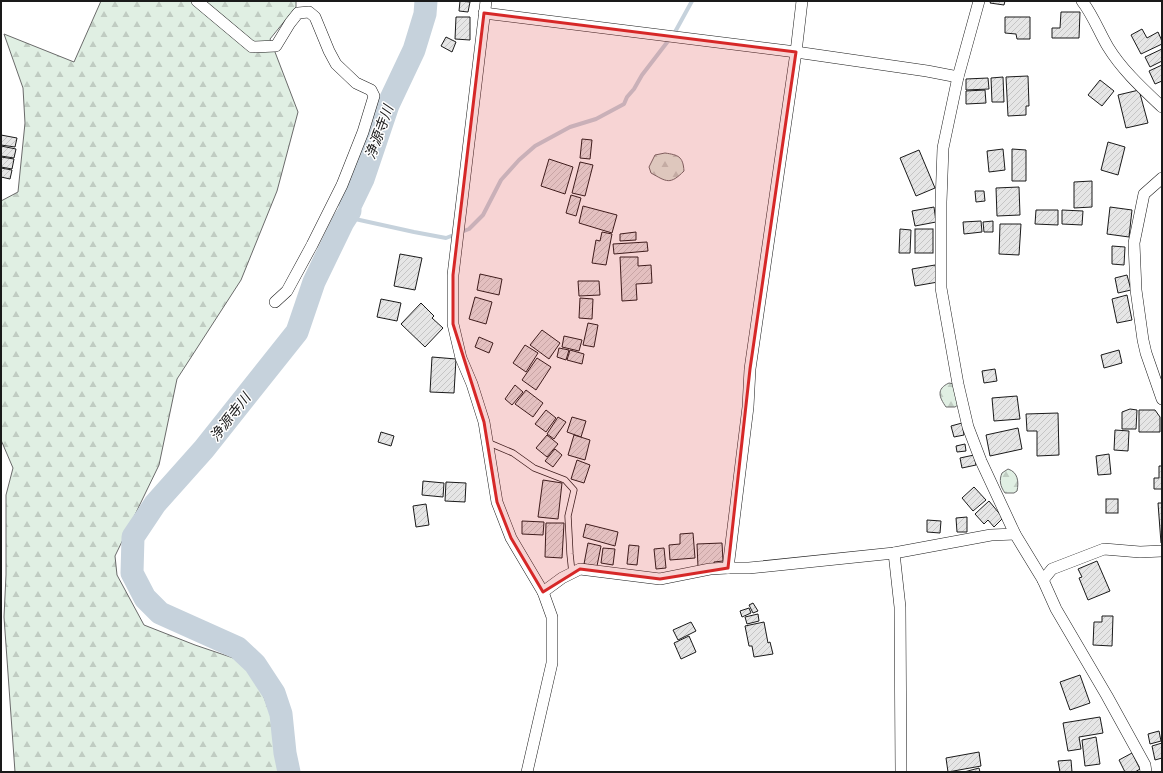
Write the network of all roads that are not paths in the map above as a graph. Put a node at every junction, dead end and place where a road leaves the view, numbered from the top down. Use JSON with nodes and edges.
{"nodes":[{"id":1,"x":197,"y":1,"type":"edge"},
{"id":2,"x":486,"y":1,"type":"edge"},
{"id":3,"x":802,"y":1,"type":"edge"},
{"id":4,"x":979,"y":1,"type":"edge"},
{"id":5,"x":1082,"y":1,"type":"edge"},
{"id":6,"x":484,"y":13,"type":"junction"},
{"id":7,"x":796,"y":52,"type":"junction"},
{"id":8,"x":958,"y":77,"type":"junction"},
{"id":9,"x":1162,"y":108,"type":"edge"},
{"id":10,"x":1162,"y":178,"type":"edge"},
{"id":11,"x":275,"y":302,"type":"dead end"},
{"id":12,"x":1162,"y":398,"type":"edge"},
{"id":13,"x":487,"y":442,"type":"junction"},
{"id":14,"x":1015,"y":534,"type":"junction"},
{"id":15,"x":1162,"y":551,"type":"edge"},
{"id":16,"x":894,"y":553,"type":"junction"},
{"id":17,"x":728,"y":568,"type":"junction"},
{"id":18,"x":572,"y":573,"type":"junction"},
{"id":19,"x":1043,"y":580,"type":"junction"},
{"id":20,"x":543,"y":592,"type":"junction"},
{"id":21,"x":527,"y":772,"type":"edge"},
{"id":22,"x":901,"y":772,"type":"edge"},
{"id":23,"x":1146,"y":772,"type":"edge"}],
"edges":[{"from":1,"to":11,"type":"street"},
{"from":2,"to":6,"type":"street"},
{"from":3,"to":7,"type":"street"},
{"from":4,"to":8,"type":"street"},
{"from":5,"to":9,"type":"street"},
{"from":6,"to":7,"type":"street"},
{"from":6,"to":13,"type":"street"},
{"from":7,"to":8,"type":"street"},
{"from":7,"to":17,"type":"street"},
{"from":8,"to":14,"type":"street"},
{"from":10,"to":12,"type":"street"},
{"from":13,"to":18,"type":"lane"},
{"from":13,"to":20,"type":"street"},
{"from":14,"to":16,"type":"street"},
{"from":14,"to":19,"type":"street"},
{"from":15,"to":19,"type":"street"},
{"from":16,"to":17,"type":"street"},
{"from":16,"to":22,"type":"street"},
{"from":17,"to":18,"type":"street"},
{"from":18,"to":20,"type":"street"},
{"from":19,"to":23,"type":"street"},
{"from":20,"to":21,"type":"street"}]}
